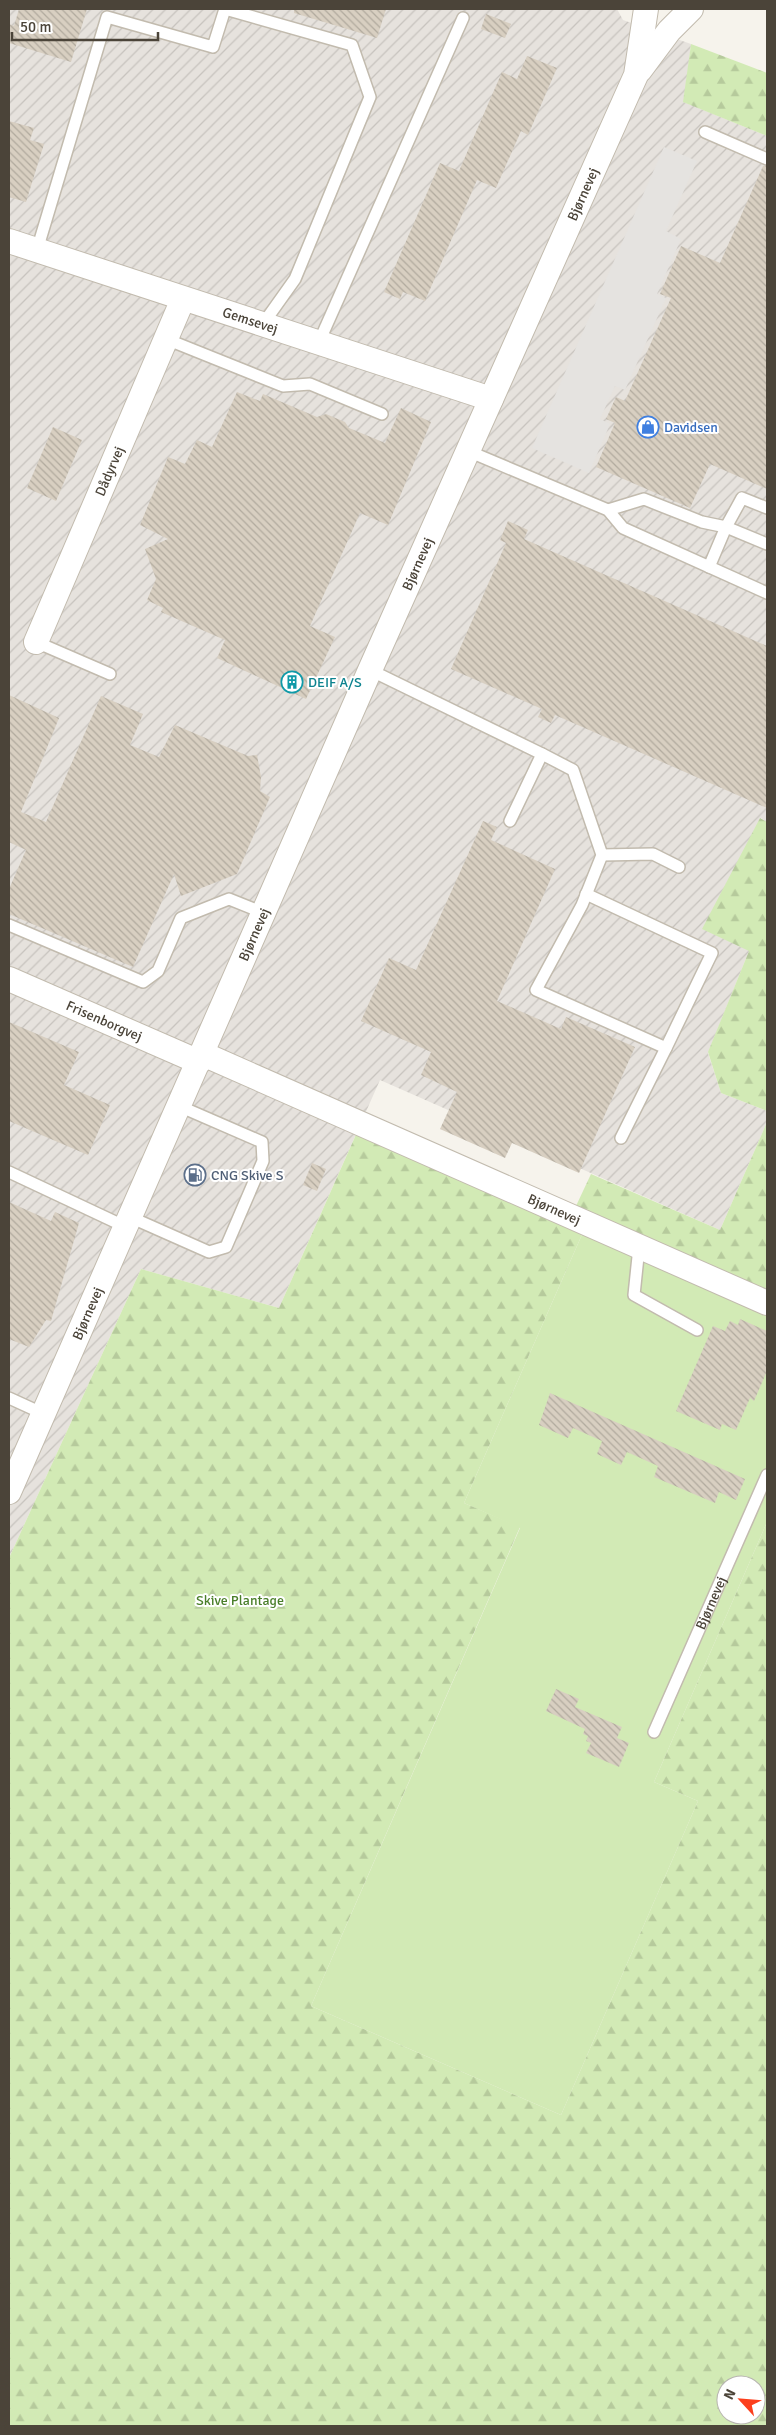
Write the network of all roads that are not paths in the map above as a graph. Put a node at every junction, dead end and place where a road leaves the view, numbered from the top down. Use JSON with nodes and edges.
{"nodes":[{"id":1,"x":646,"y":9,"type":"edge"},
{"id":2,"x":691,"y":9,"type":"edge"},
{"id":3,"x":463,"y":18,"type":"dead end"},
{"id":4,"x":636,"y":75,"type":"junction"},
{"id":5,"x":705,"y":132,"type":"dead end"},
{"id":6,"x":767,"y":159,"type":"edge"},
{"id":7,"x":9,"y":241,"type":"edge"},
{"id":8,"x":37,"y":250,"type":"junction"},
{"id":9,"x":183,"y":299,"type":"junction"},
{"id":10,"x":263,"y":324,"type":"junction"},
{"id":11,"x":166,"y":339,"type":"junction"},
{"id":12,"x":319,"y":342,"type":"junction"},
{"id":13,"x":491,"y":399,"type":"junction"},
{"id":14,"x":382,"y":414,"type":"dead end"},
{"id":15,"x":468,"y":451,"type":"junction"},
{"id":16,"x":767,"y":508,"type":"edge"},
{"id":17,"x":608,"y":510,"type":"junction"},
{"id":18,"x":726,"y":527,"type":"junction"},
{"id":19,"x":767,"y":544,"type":"edge"},
{"id":20,"x":709,"y":567,"type":"junction"},
{"id":21,"x":767,"y":593,"type":"edge"},
{"id":22,"x":36,"y":642,"type":"joint"},
{"id":23,"x":370,"y":670,"type":"junction"},
{"id":24,"x":110,"y":674,"type":"dead end"},
{"id":25,"x":542,"y":754,"type":"junction"},
{"id":26,"x":510,"y":821,"type":"dead end"},
{"id":27,"x":602,"y":855,"type":"junction"},
{"id":28,"x":679,"y":867,"type":"dead end"},
{"id":29,"x":586,"y":894,"type":"junction"},
{"id":30,"x":264,"y":913,"type":"junction"},
{"id":31,"x":9,"y":925,"type":"edge"},
{"id":32,"x":9,"y":979,"type":"edge"},
{"id":33,"x":666,"y":1048,"type":"junction"},
{"id":34,"x":201,"y":1058,"type":"junction"},
{"id":35,"x":179,"y":1106,"type":"junction"},
{"id":36,"x":621,"y":1138,"type":"dead end"},
{"id":37,"x":9,"y":1172,"type":"edge"},
{"id":38,"x":128,"y":1222,"type":"junction"},
{"id":39,"x":639,"y":1247,"type":"junction"},
{"id":40,"x":767,"y":1303,"type":"edge"},
{"id":41,"x":697,"y":1330,"type":"dead end"},
{"id":42,"x":9,"y":1398,"type":"edge"},
{"id":43,"x":44,"y":1414,"type":"junction"},
{"id":44,"x":767,"y":1475,"type":"edge"},
{"id":45,"x":9,"y":1492,"type":"edge"},
{"id":46,"x":654,"y":1732,"type":"dead end"}],
"edges":[{"from":1,"to":4,"type":"street","name":"Bjørnevej"},
{"from":2,"to":4,"type":"street","name":"Bjørnevej"},
{"from":3,"to":12,"type":"lane"},
{"from":4,"to":13,"type":"street","name":"Bjørnevej"},
{"from":5,"to":6,"type":"lane"},
{"from":7,"to":8,"type":"street","name":"Gemsevej"},
{"from":8,"to":9,"type":"street","name":"Gemsevej"},
{"from":8,"to":10,"type":"lane"},
{"from":9,"to":10,"type":"street","name":"Gemsevej"},
{"from":9,"to":11,"type":"street","name":"Dådyrvej"},
{"from":10,"to":12,"type":"street","name":"Gemsevej"},
{"from":11,"to":14,"type":"lane"},
{"from":11,"to":22,"type":"street","name":"Dådyrvej"},
{"from":12,"to":13,"type":"street","name":"Gemsevej"},
{"from":13,"to":15,"type":"street","name":"Bjørnevej"},
{"from":15,"to":17,"type":"lane"},
{"from":15,"to":23,"type":"street","name":"Bjørnevej"},
{"from":16,"to":18,"type":"lane"},
{"from":17,"to":18,"type":"lane"},
{"from":17,"to":20,"type":"lane"},
{"from":18,"to":19,"type":"lane"},
{"from":18,"to":20,"type":"lane"},
{"from":20,"to":21,"type":"lane"},
{"from":22,"to":24,"type":"lane"},
{"from":23,"to":25,"type":"lane"},
{"from":23,"to":30,"type":"street","name":"Bjørnevej"},
{"from":25,"to":26,"type":"lane"},
{"from":25,"to":27,"type":"lane"},
{"from":27,"to":28,"type":"lane"},
{"from":27,"to":29,"type":"lane"},
{"from":29,"to":33,"type":"lane"},
{"from":29,"to":33,"type":"lane"},
{"from":30,"to":31,"type":"lane"},
{"from":30,"to":34,"type":"street","name":"Bjørnevej"},
{"from":32,"to":34,"type":"street","name":"Frisenborgvej"},
{"from":33,"to":36,"type":"lane"},
{"from":34,"to":35,"type":"street","name":"Bjørnevej"},
{"from":34,"to":39,"type":"street","name":"Bjørnevej"},
{"from":35,"to":38,"type":"street","name":"Bjørnevej"},
{"from":35,"to":38,"type":"lane"},
{"from":37,"to":38,"type":"lane"},
{"from":38,"to":43,"type":"street","name":"Bjørnevej"},
{"from":39,"to":40,"type":"street","name":"Bjørnevej"},
{"from":39,"to":41,"type":"lane"},
{"from":42,"to":43,"type":"lane"},
{"from":43,"to":45,"type":"street","name":"Bjørnevej"},
{"from":44,"to":46,"type":"lane","name":"Bjørnevej"}]}
